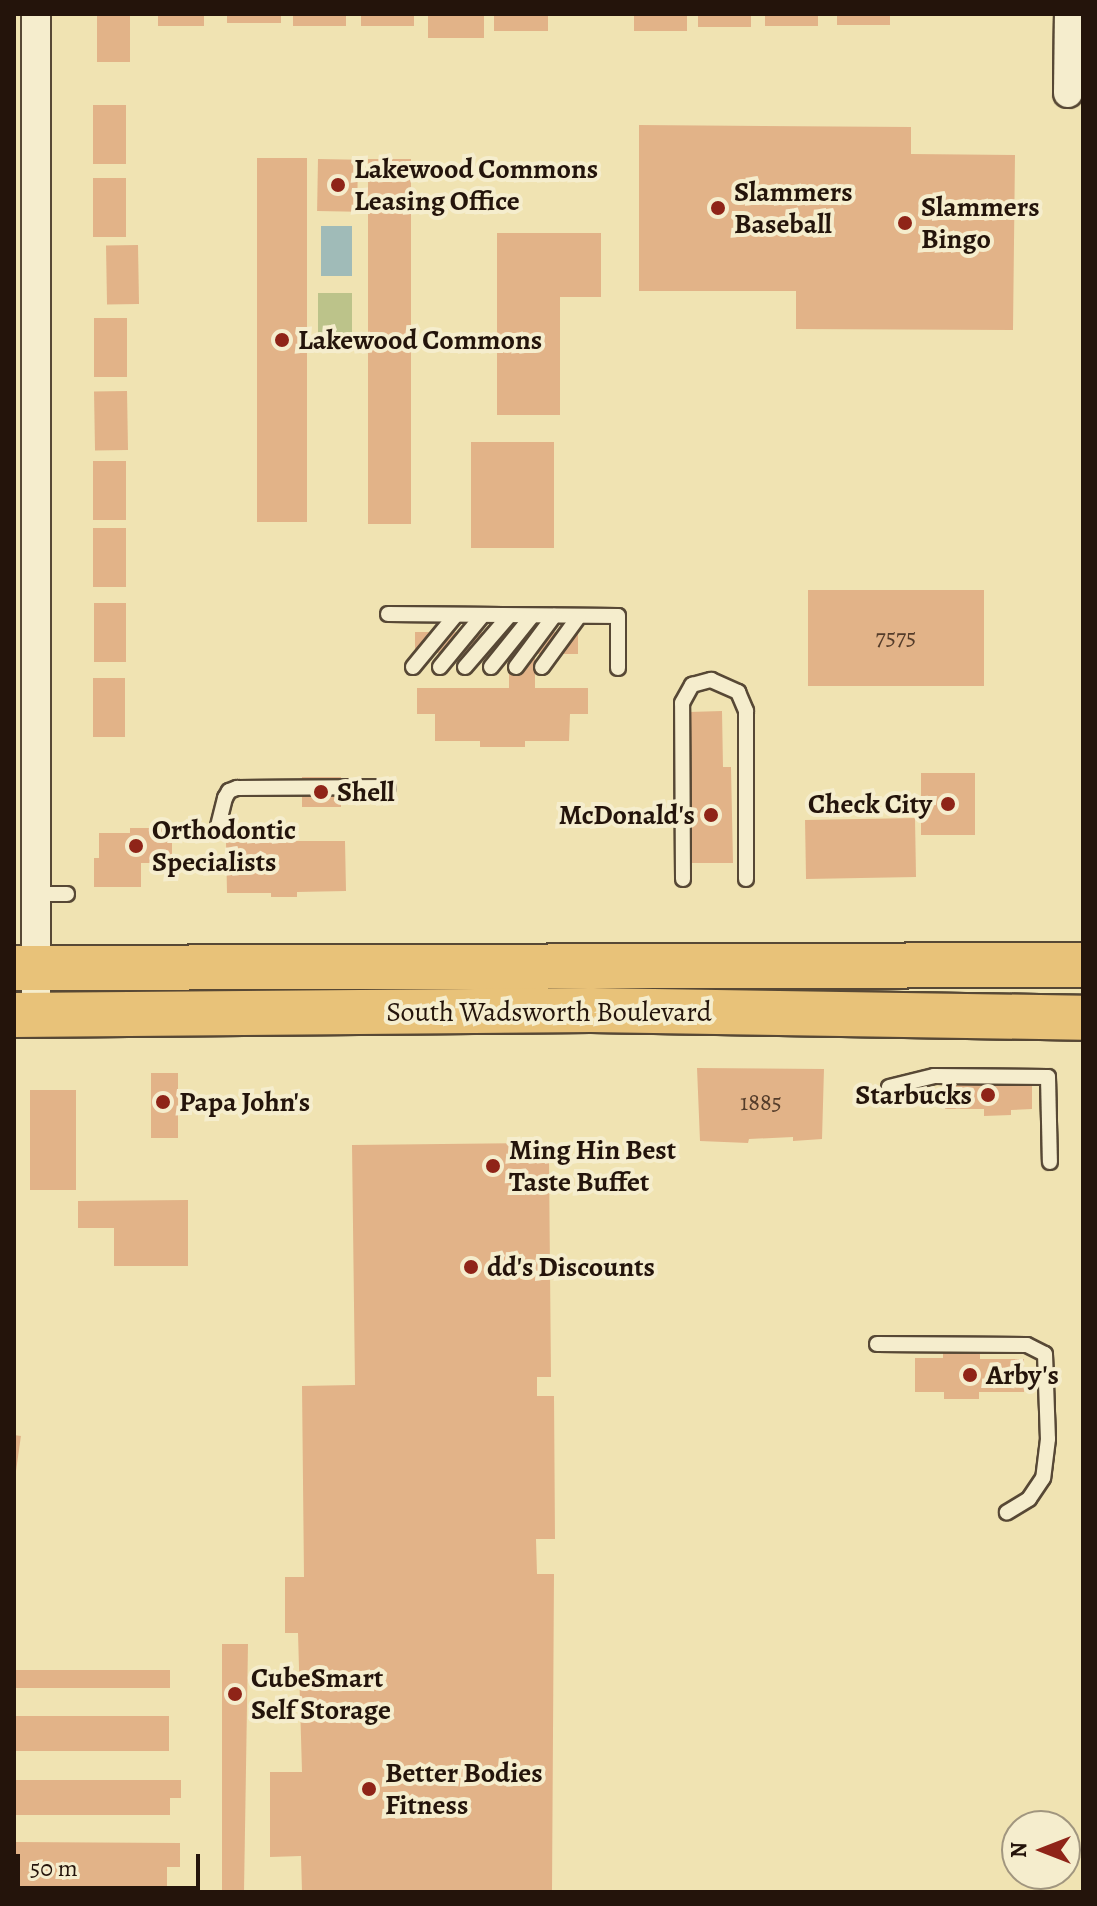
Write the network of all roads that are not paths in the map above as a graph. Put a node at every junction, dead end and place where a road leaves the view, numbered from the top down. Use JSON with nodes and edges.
{"nodes":[{"id":1,"x":36,"y":14,"type":"edge"},
{"id":2,"x":1069,"y":14,"type":"edge"},
{"id":3,"x":1068,"y":93,"type":"dead end"},
{"id":4,"x":388,"y":614,"type":"dead end"},
{"id":5,"x":455,"y":616,"type":"junction"},
{"id":6,"x":482,"y":616,"type":"junction"},
{"id":7,"x":509,"y":616,"type":"junction"},
{"id":8,"x":532,"y":616,"type":"junction"},
{"id":9,"x":554,"y":616,"type":"junction"},
{"id":10,"x":579,"y":616,"type":"junction"},
{"id":11,"x":413,"y":667,"type":"dead end"},
{"id":12,"x":440,"y":667,"type":"dead end"},
{"id":13,"x":465,"y":667,"type":"dead end"},
{"id":14,"x":491,"y":667,"type":"dead end"},
{"id":15,"x":516,"y":667,"type":"dead end"},
{"id":16,"x":542,"y":667,"type":"dead end"},
{"id":17,"x":618,"y":668,"type":"dead end"},
{"id":18,"x":388,"y":787,"type":"dead end"},
{"id":19,"x":218,"y":826,"type":"dead end"},
{"id":20,"x":683,"y":879,"type":"dead end"},
{"id":21,"x":746,"y":879,"type":"dead end"},
{"id":22,"x":67,"y":894,"type":"dead end"},
{"id":23,"x":29,"y":909,"type":"edge"},
{"id":24,"x":1083,"y":965,"type":"edge"},
{"id":25,"x":25,"y":968,"type":"edge"},
{"id":26,"x":25,"y":1015,"type":"edge"},
{"id":27,"x":1083,"y":1018,"type":"edge"},
{"id":28,"x":889,"y":1087,"type":"dead end"},
{"id":29,"x":1050,"y":1162,"type":"dead end"},
{"id":30,"x":877,"y":1344,"type":"dead end"},
{"id":31,"x":1007,"y":1512,"type":"dead end"}],
"edges":[{"from":1,"to":23,"type":"street"},
{"from":2,"to":3,"type":"street"},
{"from":4,"to":5,"type":"lane"},
{"from":5,"to":6,"type":"lane"},
{"from":5,"to":11,"type":"lane"},
{"from":6,"to":7,"type":"lane"},
{"from":6,"to":12,"type":"lane"},
{"from":7,"to":8,"type":"lane"},
{"from":7,"to":13,"type":"lane"},
{"from":8,"to":9,"type":"lane"},
{"from":8,"to":14,"type":"lane"},
{"from":9,"to":10,"type":"lane"},
{"from":9,"to":15,"type":"lane"},
{"from":10,"to":16,"type":"lane"},
{"from":10,"to":17,"type":"lane"},
{"from":18,"to":19,"type":"lane"},
{"from":20,"to":21,"type":"lane"},
{"from":22,"to":23,"type":"lane"},
{"from":23,"to":25,"type":"street"},
{"from":24,"to":25,"type":"main road","name":"South Wadsworth Boulevard"},
{"from":25,"to":26,"type":"street"},
{"from":26,"to":27,"type":"main road","name":"South Wadsworth Boulevard"},
{"from":28,"to":29,"type":"lane"},
{"from":30,"to":31,"type":"lane"}]}
